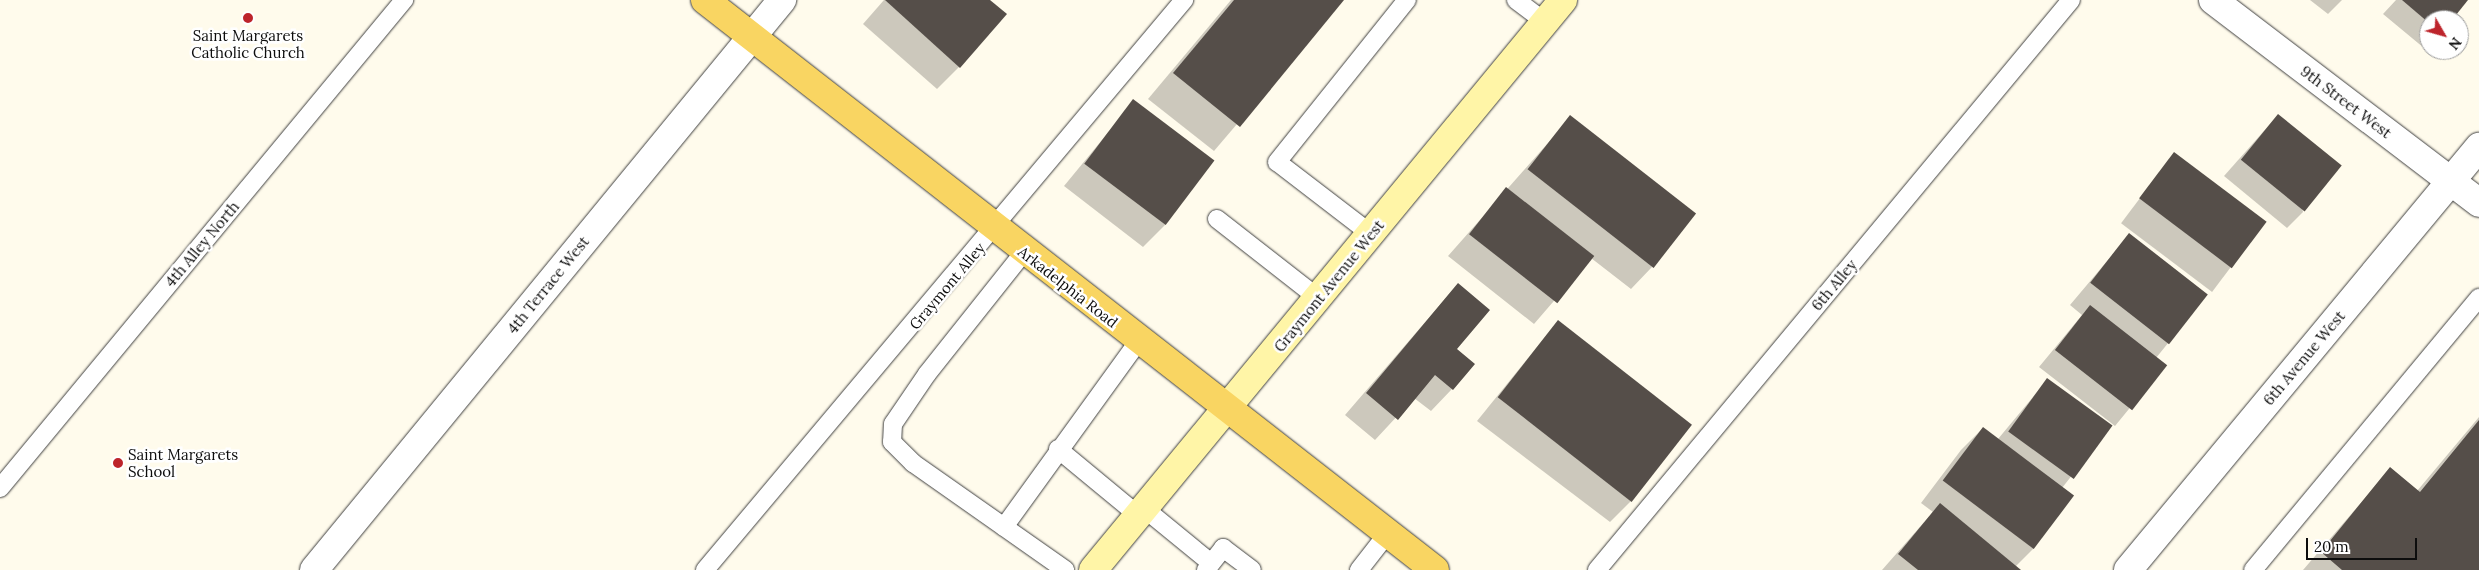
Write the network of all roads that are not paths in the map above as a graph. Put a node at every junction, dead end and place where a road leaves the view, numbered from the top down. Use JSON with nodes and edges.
{"nodes":[{"id":1,"x":404,"y":0,"type":"edge"},
{"id":2,"x":705,"y":0,"type":"edge"},
{"id":3,"x":782,"y":0,"type":"edge"},
{"id":4,"x":1184,"y":0,"type":"edge"},
{"id":5,"x":1407,"y":0,"type":"edge"},
{"id":6,"x":1516,"y":0,"type":"edge"},
{"id":7,"x":1563,"y":0,"type":"edge"},
{"id":8,"x":2071,"y":0,"type":"edge"},
{"id":9,"x":2213,"y":0,"type":"edge"},
{"id":10,"x":1544,"y":22,"type":"junction"},
{"id":11,"x":752,"y":36,"type":"junction"},
{"id":12,"x":2479,"y":147,"type":"edge"},
{"id":13,"x":2450,"y":181,"type":"junction"},
{"id":14,"x":2479,"y":204,"type":"edge"},
{"id":15,"x":1217,"y":219,"type":"dead end"},
{"id":16,"x":996,"y":228,"type":"junction"},
{"id":17,"x":1371,"y":234,"type":"junction"},
{"id":18,"x":1024,"y":252,"type":"junction"},
{"id":19,"x":1318,"y":298,"type":"junction"},
{"id":20,"x":2479,"y":298,"type":"edge"},
{"id":21,"x":1138,"y":342,"type":"junction"},
{"id":22,"x":1226,"y":411,"type":"junction"},
{"id":23,"x":1058,"y":449,"type":"junction"},
{"id":24,"x":0,"y":488,"type":"edge"},
{"id":25,"x":1142,"y":512,"type":"junction"},
{"id":26,"x":1004,"y":527,"type":"junction"},
{"id":27,"x":1387,"y":534,"type":"junction"},
{"id":28,"x":1209,"y":567,"type":"edge"},
{"id":29,"x":314,"y":570,"type":"edge"},
{"id":30,"x":705,"y":570,"type":"edge"},
{"id":31,"x":1065,"y":570,"type":"edge"},
{"id":32,"x":1093,"y":570,"type":"edge"},
{"id":33,"x":1252,"y":570,"type":"edge"},
{"id":34,"x":1359,"y":570,"type":"edge"},
{"id":35,"x":1435,"y":570,"type":"edge"},
{"id":36,"x":1597,"y":570,"type":"edge"},
{"id":37,"x":2128,"y":570,"type":"edge"},
{"id":38,"x":2253,"y":570,"type":"edge"}],
"edges":[{"from":1,"to":24,"type":"lane","name":"4th Alley North"},
{"from":2,"to":11,"type":"main road","name":"Arkadelphia Road"},
{"from":3,"to":11,"type":"street","name":"4th Terrace West"},
{"from":4,"to":16,"type":"lane","name":"Graymont Alley"},
{"from":5,"to":17,"type":"lane"},
{"from":6,"to":10,"type":"lane"},
{"from":7,"to":10,"type":"main road","name":"Graymont Avenue West"},
{"from":8,"to":36,"type":"lane","name":"6th Alley"},
{"from":9,"to":13,"type":"street","name":"9th Street West"},
{"from":10,"to":17,"type":"main road","name":"Graymont Avenue West"},
{"from":11,"to":16,"type":"main road","name":"Arkadelphia Road"},
{"from":11,"to":29,"type":"street","name":"4th Terrace West"},
{"from":12,"to":13,"type":"street","name":"6th Avenue West"},
{"from":13,"to":14,"type":"street","name":"9th Street West"},
{"from":13,"to":37,"type":"street","name":"6th Avenue West"},
{"from":15,"to":19,"type":"lane"},
{"from":16,"to":18,"type":"main road","name":"Arkadelphia Road"},
{"from":16,"to":30,"type":"lane","name":"Graymont Alley"},
{"from":17,"to":19,"type":"main road","name":"Graymont Avenue West"},
{"from":18,"to":21,"type":"main road","name":"Arkadelphia Road"},
{"from":18,"to":26,"type":"lane"},
{"from":19,"to":22,"type":"main road","name":"Graymont Avenue West"},
{"from":20,"to":38,"type":"lane"},
{"from":21,"to":22,"type":"main road","name":"Arkadelphia Road"},
{"from":21,"to":23,"type":"lane"},
{"from":22,"to":25,"type":"main road","name":"Graymont Avenue West"},
{"from":22,"to":27,"type":"main road","name":"Arkadelphia Road"},
{"from":23,"to":25,"type":"lane"},
{"from":23,"to":26,"type":"lane"},
{"from":25,"to":28,"type":"lane"},
{"from":25,"to":32,"type":"main road","name":"Graymont Avenue West"},
{"from":26,"to":31,"type":"lane"},
{"from":27,"to":34,"type":"lane"},
{"from":27,"to":35,"type":"main road","name":"Arkadelphia Road"},
{"from":28,"to":33,"type":"lane"}]}
